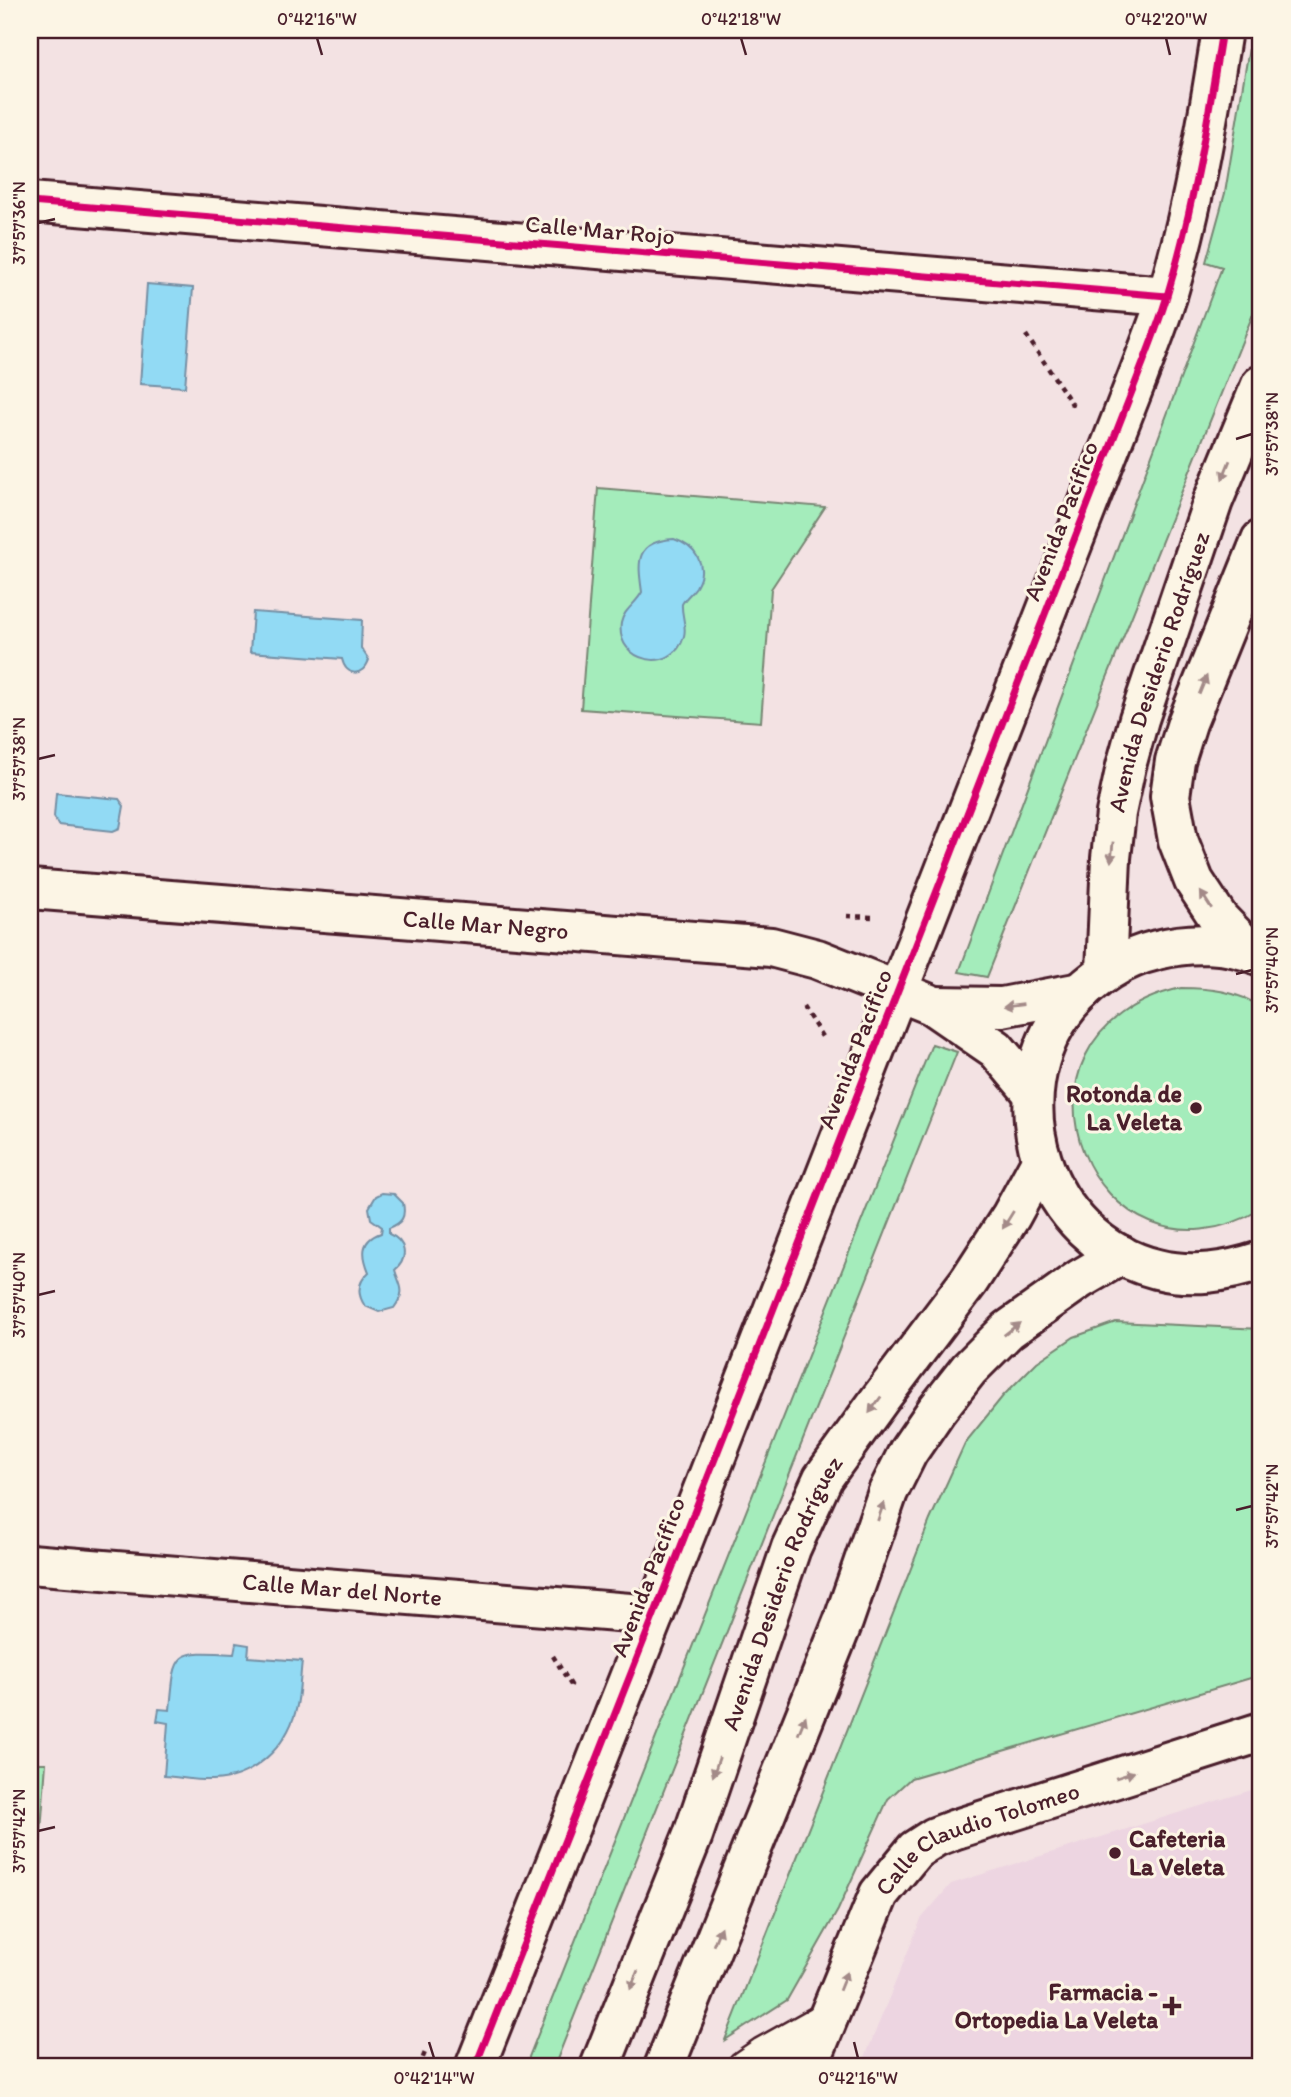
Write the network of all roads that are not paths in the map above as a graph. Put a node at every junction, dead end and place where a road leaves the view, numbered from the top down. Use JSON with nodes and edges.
{"nodes":[{"id":1,"x":1222,"y":30,"type":"edge"},
{"id":2,"x":30,"y":202,"type":"edge"},
{"id":3,"x":1167,"y":296,"type":"junction"},
{"id":4,"x":1261,"y":385,"type":"edge"},
{"id":5,"x":1261,"y":540,"type":"edge"},
{"id":6,"x":30,"y":889,"type":"edge"},
{"id":7,"x":1256,"y":954,"type":"edge"},
{"id":8,"x":1093,"y":982,"type":"junction"},
{"id":9,"x":915,"y":999,"type":"junction"},
{"id":10,"x":1033,"y":1093,"type":"junction"},
{"id":11,"x":1041,"y":1161,"type":"junction"},
{"id":12,"x":1121,"y":1255,"type":"junction"},
{"id":13,"x":1261,"y":1261,"type":"edge"},
{"id":14,"x":30,"y":1564,"type":"edge"},
{"id":15,"x":654,"y":1615,"type":"junction"},
{"id":16,"x":1261,"y":1732,"type":"edge"},
{"id":17,"x":828,"y":2017,"type":"junction"},
{"id":18,"x":475,"y":2067,"type":"edge"},
{"id":19,"x":600,"y":2067,"type":"edge"},
{"id":20,"x":664,"y":2067,"type":"edge"},
{"id":21,"x":744,"y":2067,"type":"edge"},
{"id":22,"x":808,"y":2067,"type":"edge"}],
"edges":[{"from":1,"to":3,"type":"street","name":"Avenida Pacífico"},
{"from":2,"to":3,"type":"street","name":"Calle Mar Rojo"},
{"from":3,"to":9,"type":"street","name":"Avenida Pacífico"},
{"from":4,"to":8,"type":"street","name":"Avenida Desiderio Rodríguez","one_way":true},
{"from":7,"to":5,"type":"street","name":"Avenida Desiderio Rodríguez","one_way":true},
{"from":6,"to":9,"type":"street","name":"Calle Mar Negro"},
{"from":7,"to":8,"type":"street"},
{"from":8,"to":9,"type":"street","name":"Calle Mar Negro","one_way":true},
{"from":8,"to":10,"type":"street"},
{"from":9,"to":10,"type":"street","name":"Calle Mar Negro"},
{"from":9,"to":15,"type":"street","name":"Avenida Pacífico"},
{"from":10,"to":11,"type":"street"},
{"from":11,"to":12,"type":"street"},
{"from":11,"to":19,"type":"street","name":"Avenida Desiderio Rodríguez","one_way":true},
{"from":12,"to":13,"type":"street"},
{"from":20,"to":12,"type":"street","one_way":true},
{"from":14,"to":15,"type":"street","name":"Calle Mar del Norte"},
{"from":15,"to":18,"type":"street","name":"Avenida Pacífico"},
{"from":17,"to":16,"type":"street","name":"Calle Claudio Tolomeo","one_way":true},
{"from":17,"to":21,"type":"lane"},
{"from":17,"to":22,"type":"street","name":"Calle Claudio Tolomeo"}]}
